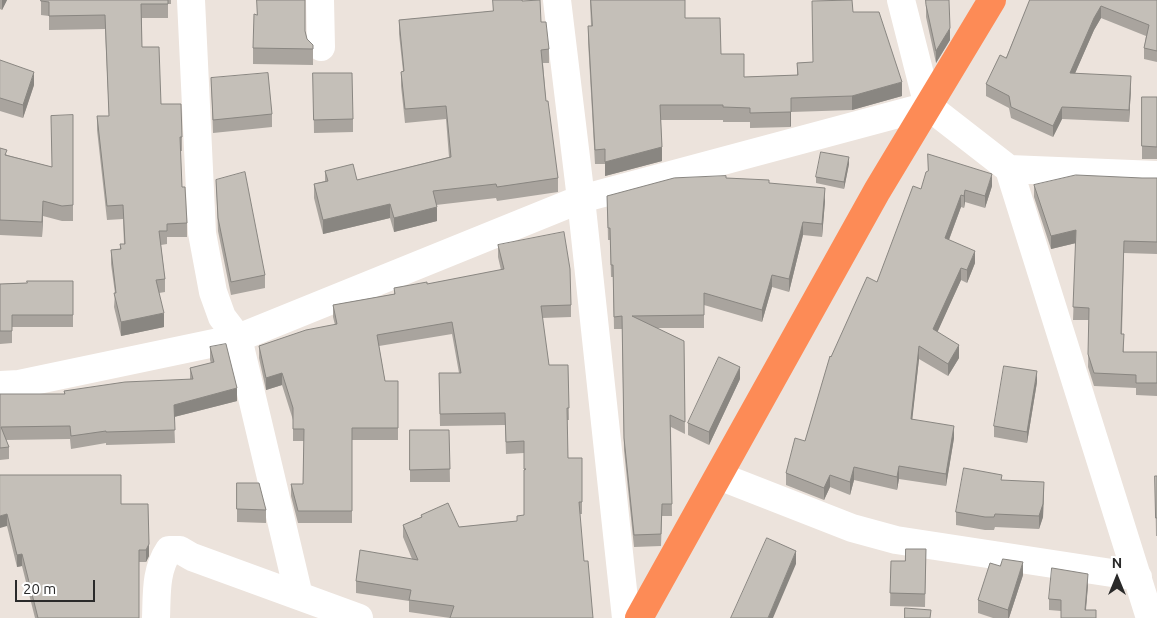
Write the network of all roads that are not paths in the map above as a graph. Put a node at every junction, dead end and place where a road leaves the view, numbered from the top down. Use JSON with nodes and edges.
{"nodes":[{"id":1,"x":191,"y":0,"type":"edge"},
{"id":2,"x":320,"y":0,"type":"edge"},
{"id":3,"x":557,"y":0,"type":"edge"},
{"id":4,"x":901,"y":0,"type":"edge"},
{"id":5,"x":992,"y":0,"type":"edge"},
{"id":6,"x":321,"y":47,"type":"dead end"},
{"id":7,"x":928,"y":106,"type":"junction"},
{"id":8,"x":1009,"y":169,"type":"junction"},
{"id":9,"x":1157,"y":175,"type":"edge"},
{"id":10,"x":581,"y":199,"type":"junction"},
{"id":11,"x":238,"y":338,"type":"junction"},
{"id":12,"x":0,"y":385,"type":"edge"},
{"id":13,"x":719,"y":476,"type":"junction"},
{"id":14,"x":1138,"y":577,"type":"junction"},
{"id":15,"x":299,"y":596,"type":"junction"},
{"id":16,"x":156,"y":618,"type":"edge"},
{"id":17,"x":359,"y":618,"type":"edge"},
{"id":18,"x":626,"y":618,"type":"edge"},
{"id":19,"x":639,"y":618,"type":"edge"},
{"id":20,"x":1150,"y":618,"type":"edge"}],
"edges":[{"from":1,"to":11,"type":"street"},
{"from":2,"to":6,"type":"street"},
{"from":3,"to":10,"type":"street"},
{"from":4,"to":7,"type":"street"},
{"from":5,"to":7,"type":"highway"},
{"from":7,"to":8,"type":"street"},
{"from":7,"to":10,"type":"street"},
{"from":7,"to":13,"type":"highway"},
{"from":8,"to":9,"type":"street"},
{"from":8,"to":14,"type":"street"},
{"from":10,"to":11,"type":"street"},
{"from":10,"to":18,"type":"street"},
{"from":11,"to":12,"type":"street"},
{"from":11,"to":15,"type":"street"},
{"from":13,"to":14,"type":"street"},
{"from":13,"to":19,"type":"highway"},
{"from":14,"to":20,"type":"street"},
{"from":15,"to":16,"type":"street"},
{"from":15,"to":17,"type":"street"}]}
